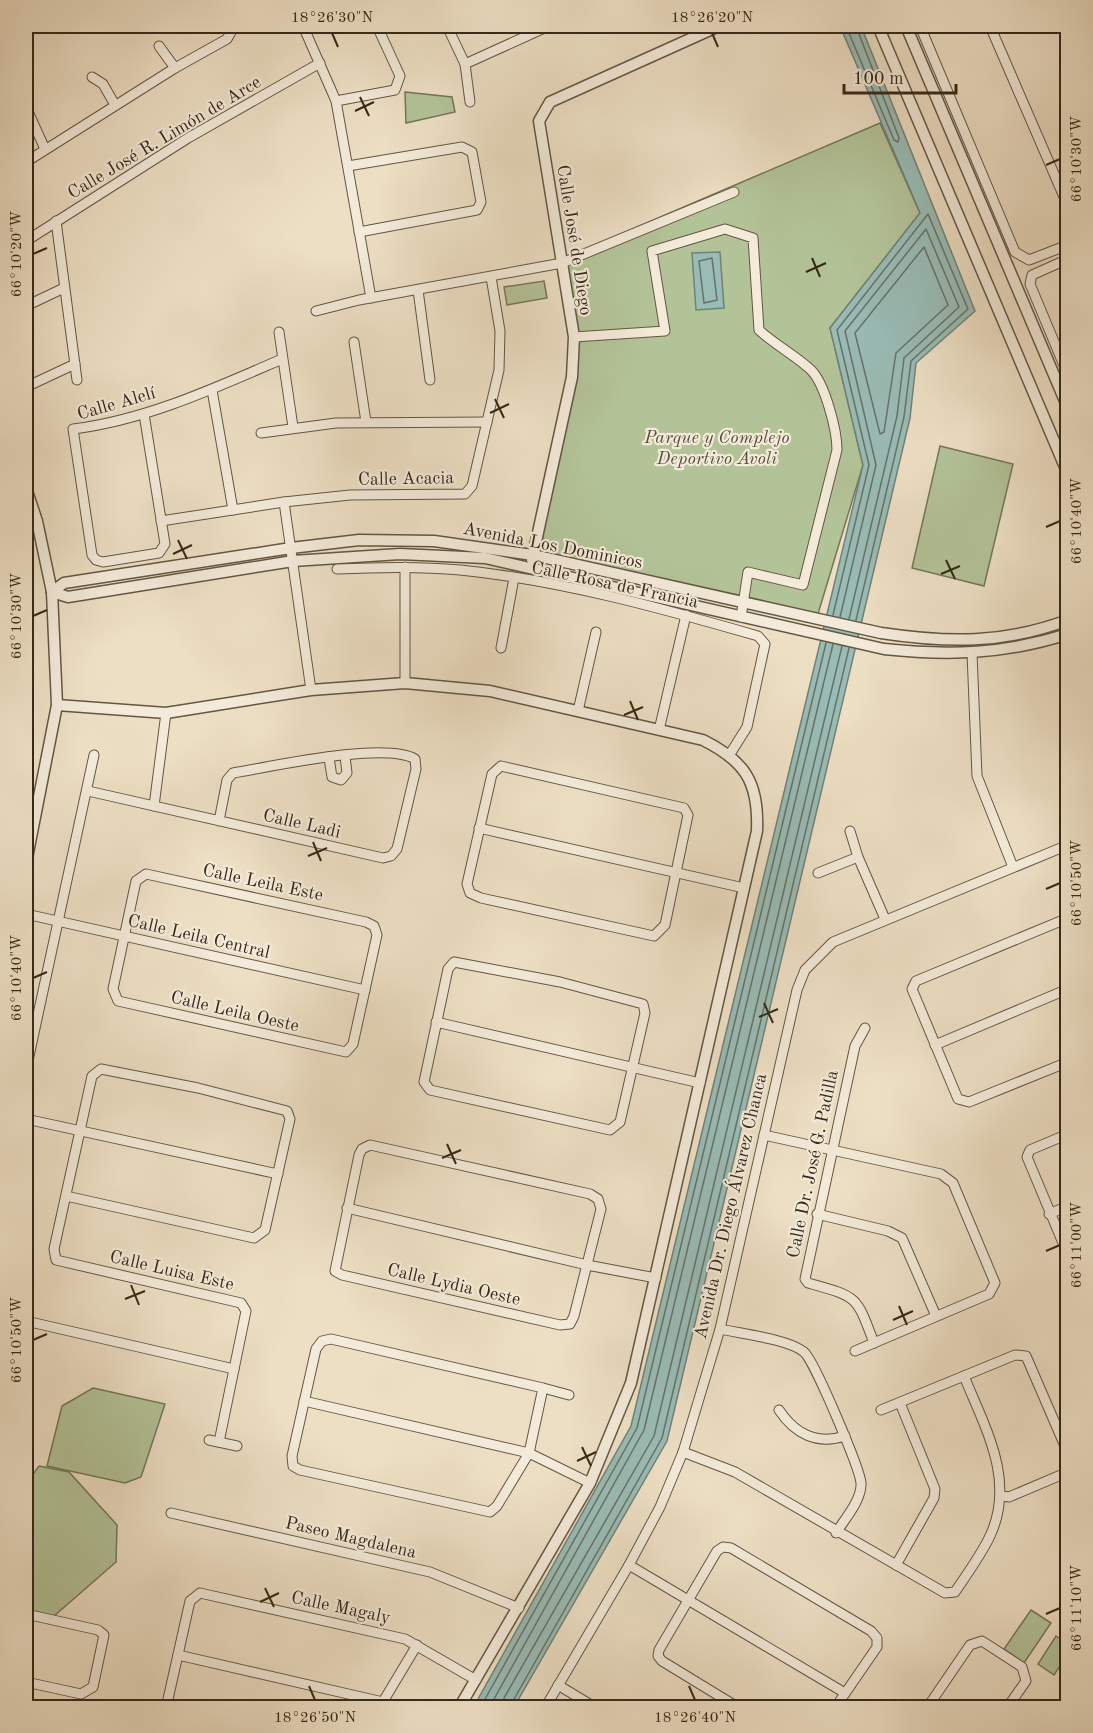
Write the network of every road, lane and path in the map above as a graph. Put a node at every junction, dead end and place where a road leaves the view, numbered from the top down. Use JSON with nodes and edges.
{"nodes":[{"id":1,"x":228,"y":26,"type":"edge"},
{"id":2,"x":303,"y":26,"type":"edge"},
{"id":3,"x":376,"y":26,"type":"edge"},
{"id":4,"x":447,"y":26,"type":"edge"},
{"id":5,"x":549,"y":26,"type":"edge"},
{"id":6,"x":719,"y":26,"type":"edge"},
{"id":7,"x":878,"y":26,"type":"edge"},
{"id":8,"x":906,"y":26,"type":"edge"},
{"id":9,"x":920,"y":26,"type":"edge"},
{"id":10,"x":990,"y":26,"type":"edge"},
{"id":11,"x":1062,"y":26,"type":"edge"},
{"id":12,"x":1068,"y":39,"type":"edge"},
{"id":13,"x":159,"y":46,"type":"dead end"},
{"id":14,"x":320,"y":63,"type":"junction"},
{"id":15,"x":465,"y":64,"type":"junction"},
{"id":16,"x":175,"y":68,"type":"junction"},
{"id":17,"x":92,"y":77,"type":"dead end"},
{"id":18,"x":336,"y":101,"type":"junction"},
{"id":19,"x":471,"y":102,"type":"dead end"},
{"id":20,"x":115,"y":105,"type":"junction"},
{"id":21,"x":26,"y":107,"type":"edge"},
{"id":22,"x":45,"y":149,"type":"junction"},
{"id":23,"x":26,"y":162,"type":"edge"},
{"id":24,"x":348,"y":166,"type":"junction"},
{"id":25,"x":734,"y":192,"type":"dead end"},
{"id":26,"x":1068,"y":206,"type":"edge"},
{"id":27,"x":56,"y":221,"type":"junction"},
{"id":28,"x":359,"y":232,"type":"junction"},
{"id":29,"x":26,"y":241,"type":"edge"},
{"id":30,"x":1068,"y":245,"type":"edge"},
{"id":31,"x":1068,"y":259,"type":"edge"},
{"id":32,"x":562,"y":263,"type":"junction"},
{"id":33,"x":491,"y":277,"type":"junction"},
{"id":34,"x":64,"y":288,"type":"junction"},
{"id":35,"x":418,"y":290,"type":"junction"},
{"id":36,"x":371,"y":298,"type":"junction"},
{"id":37,"x":26,"y":306,"type":"edge"},
{"id":38,"x":316,"y":310,"type":"dead end"},
{"id":39,"x":279,"y":332,"type":"dead end"},
{"id":40,"x":574,"y":337,"type":"junction"},
{"id":41,"x":354,"y":342,"type":"dead end"},
{"id":42,"x":282,"y":359,"type":"junction"},
{"id":43,"x":75,"y":364,"type":"junction"},
{"id":44,"x":1068,"y":375,"type":"edge"},
{"id":45,"x":77,"y":380,"type":"dead end"},
{"id":46,"x":430,"y":380,"type":"dead end"},
{"id":47,"x":26,"y":387,"type":"edge"},
{"id":48,"x":212,"y":390,"type":"junction"},
{"id":49,"x":1068,"y":408,"type":"edge"},
{"id":50,"x":144,"y":414,"type":"junction"},
{"id":51,"x":366,"y":422,"type":"junction"},
{"id":52,"x":487,"y":422,"type":"junction"},
{"id":53,"x":294,"y":427,"type":"junction"},
{"id":54,"x":261,"y":433,"type":"dead end"},
{"id":55,"x":1068,"y":474,"type":"edge"},
{"id":56,"x":26,"y":488,"type":"edge"},
{"id":57,"x":284,"y":502,"type":"junction"},
{"id":58,"x":233,"y":510,"type":"junction"},
{"id":59,"x":161,"y":521,"type":"junction"},
{"id":60,"x":31,"y":523,"type":"edge"},
{"id":61,"x":291,"y":548,"type":"junction"},
{"id":62,"x":533,"y":555,"type":"junction"},
{"id":63,"x":293,"y":561,"type":"junction"},
{"id":64,"x":405,"y":567,"type":"junction"},
{"id":65,"x":530,"y":568,"type":"junction"},
{"id":66,"x":337,"y":569,"type":"dead end"},
{"id":67,"x":514,"y":578,"type":"junction"},
{"id":68,"x":52,"y":592,"type":"junction"},
{"id":69,"x":743,"y":602,"type":"junction"},
{"id":70,"x":686,"y":615,"type":"junction"},
{"id":71,"x":741,"y":617,"type":"junction"},
{"id":72,"x":1068,"y":620,"type":"edge"},
{"id":73,"x":596,"y":632,"type":"dead end"},
{"id":74,"x":1068,"y":634,"type":"edge"},
{"id":75,"x":501,"y":648,"type":"dead end"},
{"id":76,"x":972,"y":653,"type":"junction"},
{"id":77,"x":405,"y":683,"type":"junction"},
{"id":78,"x":311,"y":690,"type":"junction"},
{"id":79,"x":57,"y":705,"type":"junction"},
{"id":80,"x":578,"y":711,"type":"junction"},
{"id":81,"x":166,"y":713,"type":"junction"},
{"id":82,"x":659,"y":730,"type":"junction"},
{"id":83,"x":730,"y":754,"type":"junction"},
{"id":84,"x":94,"y":755,"type":"dead end"},
{"id":85,"x":345,"y":756,"type":"junction"},
{"id":86,"x":328,"y":758,"type":"junction"},
{"id":87,"x":88,"y":791,"type":"junction"},
{"id":88,"x":154,"y":806,"type":"junction"},
{"id":89,"x":219,"y":821,"type":"junction"},
{"id":90,"x":479,"y":828,"type":"junction"},
{"id":91,"x":850,"y":831,"type":"dead end"},
{"id":92,"x":1068,"y":845,"type":"edge"},
{"id":93,"x":858,"y":857,"type":"junction"},
{"id":94,"x":26,"y":863,"type":"edge"},
{"id":95,"x":1013,"y":867,"type":"junction"},
{"id":96,"x":677,"y":873,"type":"junction"},
{"id":97,"x":818,"y":873,"type":"dead end"},
{"id":98,"x":744,"y":888,"type":"junction"},
{"id":99,"x":26,"y":914,"type":"edge"},
{"id":100,"x":1068,"y":918,"type":"edge"},
{"id":101,"x":885,"y":919,"type":"junction"},
{"id":102,"x":59,"y":921,"type":"junction"},
{"id":103,"x":124,"y":936,"type":"junction"},
{"id":104,"x":1068,"y":989,"type":"edge"},
{"id":105,"x":365,"y":990,"type":"junction"},
{"id":106,"x":436,"y":1022,"type":"junction"},
{"id":107,"x":865,"y":1028,"type":"dead end"},
{"id":108,"x":935,"y":1045,"type":"junction"},
{"id":109,"x":1068,"y":1062,"type":"edge"},
{"id":110,"x":633,"y":1068,"type":"junction"},
{"id":111,"x":26,"y":1070,"type":"edge"},
{"id":112,"x":700,"y":1083,"type":"junction"},
{"id":113,"x":26,"y":1119,"type":"edge"},
{"id":114,"x":81,"y":1131,"type":"junction"},
{"id":115,"x":1068,"y":1134,"type":"edge"},
{"id":116,"x":764,"y":1135,"type":"junction"},
{"id":117,"x":832,"y":1150,"type":"junction"},
{"id":118,"x":278,"y":1174,"type":"junction"},
{"id":119,"x":66,"y":1196,"type":"junction"},
{"id":120,"x":1068,"y":1206,"type":"edge"},
{"id":121,"x":347,"y":1208,"type":"junction"},
{"id":122,"x":817,"y":1214,"type":"junction"},
{"id":123,"x":1049,"y":1214,"type":"junction"},
{"id":124,"x":1068,"y":1255,"type":"edge"},
{"id":125,"x":587,"y":1265,"type":"junction"},
{"id":126,"x":657,"y":1278,"type":"junction"},
{"id":127,"x":936,"y":1316,"type":"junction"},
{"id":128,"x":26,"y":1321,"type":"edge"},
{"id":129,"x":720,"y":1329,"type":"junction"},
{"id":130,"x":874,"y":1343,"type":"junction"},
{"id":131,"x":855,"y":1351,"type":"dead end"},
{"id":132,"x":234,"y":1369,"type":"junction"},
{"id":133,"x":964,"y":1376,"type":"junction"},
{"id":134,"x":543,"y":1388,"type":"junction"},
{"id":135,"x":569,"y":1395,"type":"dead end"},
{"id":136,"x":304,"y":1401,"type":"junction"},
{"id":137,"x":900,"y":1403,"type":"junction"},
{"id":138,"x":779,"y":1410,"type":"dead end"},
{"id":139,"x":880,"y":1410,"type":"dead end"},
{"id":140,"x":845,"y":1436,"type":"junction"},
{"id":141,"x":237,"y":1446,"type":"dead end"},
{"id":142,"x":683,"y":1452,"type":"junction"},
{"id":143,"x":529,"y":1453,"type":"junction"},
{"id":144,"x":1068,"y":1453,"type":"edge"},
{"id":145,"x":1068,"y":1472,"type":"edge"},
{"id":146,"x":590,"y":1483,"type":"junction"},
{"id":147,"x":1002,"y":1496,"type":"junction"},
{"id":148,"x":171,"y":1513,"type":"dead end"},
{"id":149,"x":837,"y":1533,"type":"junction"},
{"id":150,"x":896,"y":1564,"type":"junction"},
{"id":151,"x":629,"y":1565,"type":"junction"},
{"id":152,"x":690,"y":1601,"type":"junction"},
{"id":153,"x":519,"y":1608,"type":"junction"},
{"id":154,"x":26,"y":1614,"type":"edge"},
{"id":155,"x":417,"y":1645,"type":"junction"},
{"id":156,"x":178,"y":1655,"type":"junction"},
{"id":157,"x":476,"y":1680,"type":"junction"},
{"id":158,"x":26,"y":1682,"type":"edge"},
{"id":159,"x":558,"y":1684,"type":"junction"},
{"id":160,"x":845,"y":1693,"type":"junction"},
{"id":161,"x":381,"y":1705,"type":"edge"},
{"id":162,"x":166,"y":1707,"type":"edge"},
{"id":163,"x":459,"y":1707,"type":"edge"},
{"id":164,"x":545,"y":1707,"type":"edge"},
{"id":165,"x":596,"y":1707,"type":"edge"},
{"id":166,"x":739,"y":1707,"type":"edge"},
{"id":167,"x":835,"y":1707,"type":"edge"},
{"id":168,"x":927,"y":1707,"type":"edge"},
{"id":169,"x":1007,"y":1707,"type":"edge"}],
"edges":[{"from":1,"to":16,"type":"street"},
{"from":2,"to":14,"type":"street"},
{"from":3,"to":18,"type":"street"},
{"from":4,"to":15,"type":"street"},
{"from":5,"to":15,"type":"street"},
{"from":6,"to":32,"type":"street","name":"Calle José de Diego"},
{"from":7,"to":55,"type":"street"},
{"from":8,"to":49,"type":"street"},
{"from":9,"to":30,"type":"street"},
{"from":10,"to":26,"type":"street"},
{"from":11,"to":12,"type":"street"},
{"from":13,"to":16,"type":"street"},
{"from":14,"to":18,"type":"street"},
{"from":14,"to":27,"type":"street","name":"Calle José R. Limón de Arce"},
{"from":15,"to":19,"type":"street"},
{"from":16,"to":20,"type":"street"},
{"from":17,"to":20,"type":"street"},
{"from":18,"to":24,"type":"street"},
{"from":20,"to":22,"type":"street"},
{"from":21,"to":22,"type":"street"},
{"from":22,"to":23,"type":"street"},
{"from":24,"to":28,"type":"street"},
{"from":24,"to":28,"type":"street"},
{"from":25,"to":32,"type":"street"},
{"from":27,"to":29,"type":"street","name":"Calle José R. Limón de Arce"},
{"from":27,"to":34,"type":"street"},
{"from":28,"to":36,"type":"street"},
{"from":31,"to":44,"type":"street"},
{"from":32,"to":33,"type":"street"},
{"from":32,"to":40,"type":"street","name":"Calle José de Diego"},
{"from":33,"to":35,"type":"street"},
{"from":33,"to":52,"type":"street","name":"Calle Acacia"},
{"from":34,"to":37,"type":"street"},
{"from":34,"to":43,"type":"street"},
{"from":35,"to":36,"type":"street"},
{"from":35,"to":46,"type":"street"},
{"from":36,"to":38,"type":"street"},
{"from":39,"to":42,"type":"street"},
{"from":40,"to":62,"type":"street","name":"Calle José de Diego"},
{"from":40,"to":69,"type":"street"},
{"from":41,"to":51,"type":"street"},
{"from":42,"to":48,"type":"street","name":"Calle Alelí"},
{"from":42,"to":53,"type":"street"},
{"from":43,"to":45,"type":"street"},
{"from":43,"to":47,"type":"street"},
{"from":48,"to":50,"type":"street","name":"Calle Alelí"},
{"from":48,"to":58,"type":"street"},
{"from":50,"to":59,"type":"street"},
{"from":50,"to":59,"type":"street","name":"Calle Alelí"},
{"from":51,"to":52,"type":"street"},
{"from":51,"to":53,"type":"street"},
{"from":52,"to":57,"type":"street","name":"Calle Acacia"},
{"from":53,"to":54,"type":"street"},
{"from":56,"to":60,"type":"street"},
{"from":57,"to":58,"type":"street","name":"Calle Acacia"},
{"from":57,"to":61,"type":"street"},
{"from":58,"to":59,"type":"street","name":"Calle Acacia"},
{"from":60,"to":68,"type":"street"},
{"from":61,"to":62,"type":"street","name":"Avenida Los Dominicos"},
{"from":61,"to":63,"type":"street"},
{"from":61,"to":68,"type":"street","name":"Avenida Los Dominicos"},
{"from":62,"to":65,"type":"street","name":"Calle José de Diego"},
{"from":62,"to":69,"type":"street","name":"Avenida Los Dominicos"},
{"from":63,"to":65,"type":"street","name":"Avenida Los Dominicos"},
{"from":63,"to":68,"type":"street","name":"Avenida Los Dominicos"},
{"from":63,"to":78,"type":"street"},
{"from":64,"to":66,"type":"street","name":"Calle Rosa de Francia"},
{"from":64,"to":67,"type":"street","name":"Calle Rosa de Francia"},
{"from":64,"to":77,"type":"street"},
{"from":65,"to":71,"type":"street","name":"Avenida Los Dominicos"},
{"from":67,"to":70,"type":"street","name":"Calle Rosa de Francia"},
{"from":67,"to":75,"type":"street"},
{"from":68,"to":79,"type":"street"},
{"from":69,"to":71,"type":"street"},
{"from":69,"to":72,"type":"street","name":"Avenida Los Dominicos"},
{"from":70,"to":82,"type":"street"},
{"from":70,"to":83,"type":"street","name":"Calle Rosa de Francia"},
{"from":71,"to":76,"type":"street","name":"Avenida Los Dominicos"},
{"from":73,"to":80,"type":"street"},
{"from":74,"to":76,"type":"street","name":"Avenida Los Dominicos"},
{"from":76,"to":95,"type":"street"},
{"from":77,"to":78,"type":"street"},
{"from":77,"to":80,"type":"street"},
{"from":78,"to":81,"type":"street"},
{"from":79,"to":81,"type":"street"},
{"from":79,"to":94,"type":"street"},
{"from":80,"to":82,"type":"street"},
{"from":81,"to":88,"type":"street"},
{"from":82,"to":83,"type":"street"},
{"from":83,"to":98,"type":"street"},
{"from":84,"to":87,"type":"street"},
{"from":85,"to":86,"type":"street"},
{"from":85,"to":86,"type":"street"},
{"from":85,"to":89,"type":"street","name":"Calle Ladi"},
{"from":86,"to":89,"type":"street"},
{"from":87,"to":88,"type":"street","name":"Calle Ladi"},
{"from":87,"to":102,"type":"street"},
{"from":88,"to":89,"type":"street","name":"Calle Ladi"},
{"from":90,"to":96,"type":"street"},
{"from":90,"to":96,"type":"street"},
{"from":90,"to":96,"type":"street"},
{"from":91,"to":93,"type":"street"},
{"from":92,"to":95,"type":"street","name":"Avenida Dr. Diego Álvarez Chanca"},
{"from":93,"to":97,"type":"street"},
{"from":93,"to":101,"type":"street"},
{"from":95,"to":101,"type":"street","name":"Avenida Dr. Diego Álvarez Chanca"},
{"from":96,"to":98,"type":"street"},
{"from":98,"to":112,"type":"street"},
{"from":99,"to":102,"type":"street","name":"Calle Leila Central"},
{"from":100,"to":108,"type":"street"},
{"from":101,"to":116,"type":"street","name":"Avenida Dr. Diego Álvarez Chanca"},
{"from":102,"to":103,"type":"street","name":"Calle Leila Central"},
{"from":102,"to":111,"type":"street"},
{"from":103,"to":105,"type":"street","name":"Calle Leila Central"},
{"from":103,"to":105,"type":"street","name":"Calle Leila Oeste"},
{"from":103,"to":105,"type":"street","name":"Calle Leila Este"},
{"from":104,"to":108,"type":"street"},
{"from":106,"to":110,"type":"street"},
{"from":106,"to":110,"type":"street"},
{"from":106,"to":110,"type":"street"},
{"from":107,"to":117,"type":"street","name":"Calle Dr. José G. Padilla"},
{"from":108,"to":109,"type":"street"},
{"from":110,"to":112,"type":"street"},
{"from":112,"to":126,"type":"street"},
{"from":113,"to":114,"type":"street"},
{"from":114,"to":118,"type":"street"},
{"from":114,"to":118,"type":"street"},
{"from":114,"to":119,"type":"street"},
{"from":115,"to":123,"type":"street"},
{"from":116,"to":117,"type":"street"},
{"from":116,"to":129,"type":"street","name":"Avenida Dr. Diego Álvarez Chanca"},
{"from":117,"to":122,"type":"street","name":"Calle Dr. José G. Padilla"},
{"from":117,"to":127,"type":"street"},
{"from":118,"to":119,"type":"street"},
{"from":119,"to":132,"type":"street","name":"Calle Luisa Este"},
{"from":120,"to":123,"type":"street"},
{"from":121,"to":125,"type":"street"},
{"from":121,"to":125,"type":"street","name":"Calle Lydia Oeste"},
{"from":121,"to":125,"type":"street"},
{"from":122,"to":127,"type":"street"},
{"from":122,"to":130,"type":"street","name":"Calle Dr. José G. Padilla"},
{"from":123,"to":124,"type":"street"},
{"from":125,"to":126,"type":"street"},
{"from":126,"to":146,"type":"street"},
{"from":127,"to":130,"type":"street"},
{"from":128,"to":132,"type":"street"},
{"from":129,"to":140,"type":"street"},
{"from":129,"to":142,"type":"street","name":"Avenida Dr. Diego Álvarez Chanca"},
{"from":130,"to":131,"type":"street"},
{"from":132,"to":141,"type":"street","name":"Calle Luisa Este"},
{"from":133,"to":137,"type":"street"},
{"from":133,"to":144,"type":"street"},
{"from":133,"to":147,"type":"street"},
{"from":134,"to":135,"type":"street"},
{"from":134,"to":136,"type":"street"},
{"from":134,"to":143,"type":"street"},
{"from":136,"to":143,"type":"street"},
{"from":136,"to":143,"type":"street"},
{"from":137,"to":139,"type":"street"},
{"from":137,"to":150,"type":"street"},
{"from":138,"to":140,"type":"street"},
{"from":140,"to":149,"type":"street"},
{"from":142,"to":149,"type":"street"},
{"from":142,"to":151,"type":"street","name":"Avenida Dr. Diego Álvarez Chanca"},
{"from":143,"to":146,"type":"street"},
{"from":145,"to":147,"type":"street"},
{"from":146,"to":153,"type":"street"},
{"from":147,"to":150,"type":"street"},
{"from":148,"to":153,"type":"street","name":"Paseo Magdalena"},
{"from":149,"to":150,"type":"street"},
{"from":151,"to":152,"type":"street"},
{"from":151,"to":159,"type":"street","name":"Avenida Dr. Diego Álvarez Chanca"},
{"from":152,"to":160,"type":"street"},
{"from":152,"to":160,"type":"street"},
{"from":152,"to":166,"type":"street"},
{"from":153,"to":157,"type":"street"},
{"from":154,"to":158,"type":"street"},
{"from":155,"to":156,"type":"street","name":"Calle Magaly"},
{"from":155,"to":157,"type":"street","name":"Calle Magaly"},
{"from":155,"to":161,"type":"street"},
{"from":156,"to":161,"type":"street"},
{"from":156,"to":162,"type":"street","name":"Calle Magaly"},
{"from":157,"to":163,"type":"street"},
{"from":159,"to":164,"type":"street","name":"Avenida Dr. Diego Álvarez Chanca"},
{"from":159,"to":165,"type":"street"},
{"from":160,"to":167,"type":"street"},
{"from":168,"to":169,"type":"street"}]}
